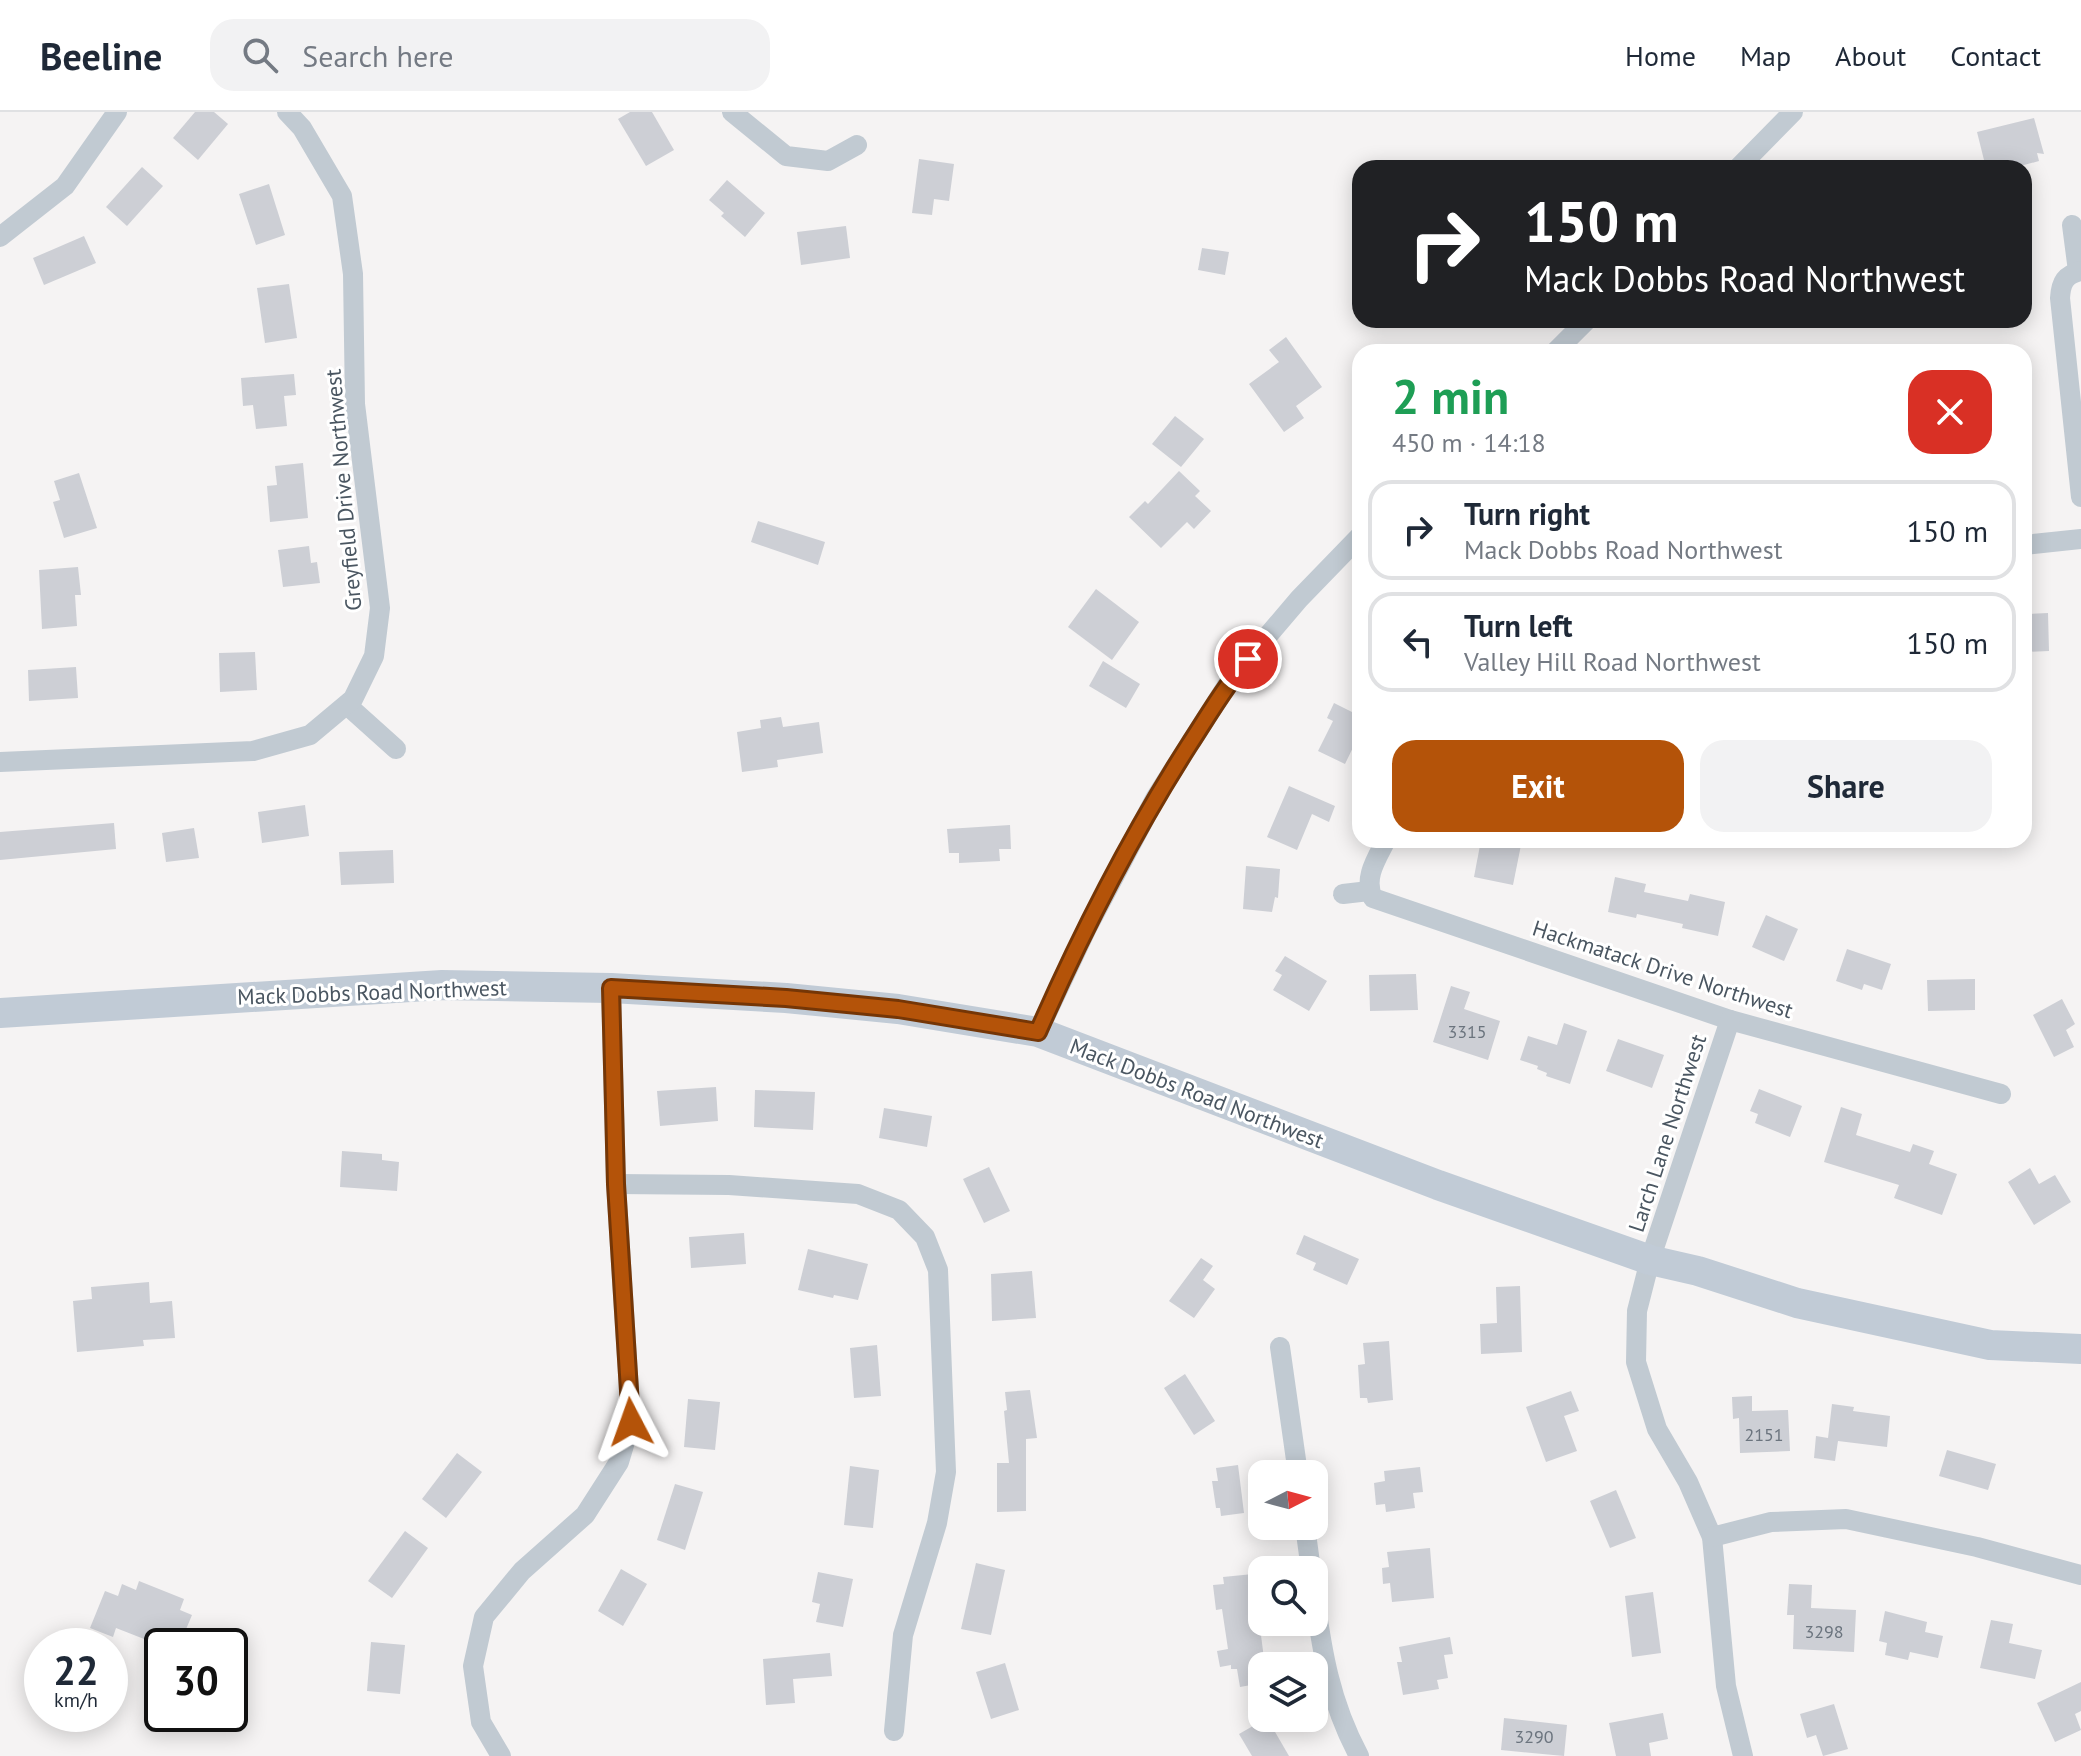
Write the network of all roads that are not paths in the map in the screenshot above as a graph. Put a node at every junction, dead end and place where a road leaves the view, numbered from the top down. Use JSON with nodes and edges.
{"nodes":[{"id":1,"x":117,"y":112,"type":"edge"},
{"id":2,"x":287,"y":112,"type":"edge"},
{"id":3,"x":732,"y":112,"type":"edge"},
{"id":4,"x":1793,"y":112,"type":"edge"},
{"id":5,"x":857,"y":145,"type":"dead end"},
{"id":6,"x":1746,"y":160,"type":"edge"},
{"id":7,"x":2072,"y":225,"type":"dead end"},
{"id":8,"x":0,"y":237,"type":"edge"},
{"id":9,"x":2080,"y":271,"type":"edge"},
{"id":10,"x":1579,"y":328,"type":"edge"},
{"id":11,"x":1563,"y":344,"type":"edge"},
{"id":12,"x":2081,"y":497,"type":"edge"},
{"id":13,"x":2081,"y":539,"type":"edge"},
{"id":14,"x":1352,"y":544,"type":"edge"},
{"id":15,"x":2032,"y":544,"type":"edge"},
{"id":16,"x":347,"y":705,"type":"junction"},
{"id":17,"x":396,"y":749,"type":"dead end"},
{"id":18,"x":0,"y":762,"type":"edge"},
{"id":19,"x":1382,"y":848,"type":"edge"},
{"id":20,"x":1369,"y":891,"type":"junction"},
{"id":21,"x":1343,"y":894,"type":"dead end"},
{"id":22,"x":611,"y":988,"type":"junction"},
{"id":23,"x":0,"y":1013,"type":"edge"},
{"id":24,"x":1730,"y":1020,"type":"junction"},
{"id":25,"x":1038,"y":1032,"type":"junction"},
{"id":26,"x":2001,"y":1094,"type":"dead end"},
{"id":27,"x":616,"y":1184,"type":"junction"},
{"id":28,"x":1650,"y":1260,"type":"junction"},
{"id":29,"x":1280,"y":1347,"type":"dead end"},
{"id":30,"x":2081,"y":1349,"type":"edge"},
{"id":31,"x":1296,"y":1460,"type":"edge"},
{"id":32,"x":1712,"y":1537,"type":"junction"},
{"id":33,"x":2081,"y":1575,"type":"edge"},
{"id":34,"x":1321,"y":1636,"type":"edge"},
{"id":35,"x":894,"y":1731,"type":"dead end"},
{"id":36,"x":501,"y":1756,"type":"edge"},
{"id":37,"x":1359,"y":1756,"type":"edge"},
{"id":38,"x":1743,"y":1756,"type":"edge"}],
"edges":[{"from":1,"to":8,"type":"street"},
{"from":2,"to":16,"type":"street","name":"Greyfield Drive Northwest"},
{"from":3,"to":5,"type":"street"},
{"from":4,"to":6,"type":"street"},
{"from":7,"to":9,"type":"street"},
{"from":9,"to":12,"type":"street"},
{"from":10,"to":11,"type":"street"},
{"from":13,"to":15,"type":"street"},
{"from":14,"to":25,"type":"street"},
{"from":16,"to":17,"type":"street"},
{"from":16,"to":18,"type":"street","name":"Greyfield Drive Northwest"},
{"from":19,"to":20,"type":"street"},
{"from":20,"to":21,"type":"street"},
{"from":20,"to":24,"type":"street","name":"Hackmatack Drive Northwest"},
{"from":22,"to":23,"type":"street","name":"Mack Dobbs Road Northwest"},
{"from":22,"to":25,"type":"street","name":"Mack Dobbs Road Northwest"},
{"from":22,"to":27,"type":"street"},
{"from":24,"to":26,"type":"street","name":"Hackmatack Drive Northwest"},
{"from":24,"to":28,"type":"street","name":"Larch Lane Northwest"},
{"from":25,"to":28,"type":"street","name":"Mack Dobbs Road Northwest"},
{"from":27,"to":35,"type":"street"},
{"from":27,"to":36,"type":"street"},
{"from":28,"to":30,"type":"street","name":"Mack Dobbs Road Northwest"},
{"from":28,"to":32,"type":"street","name":"Larch Lane Northwest"},
{"from":29,"to":31,"type":"street"},
{"from":32,"to":33,"type":"street"},
{"from":32,"to":38,"type":"street","name":"Larch Lane Northwest"},
{"from":34,"to":37,"type":"street"}]}
